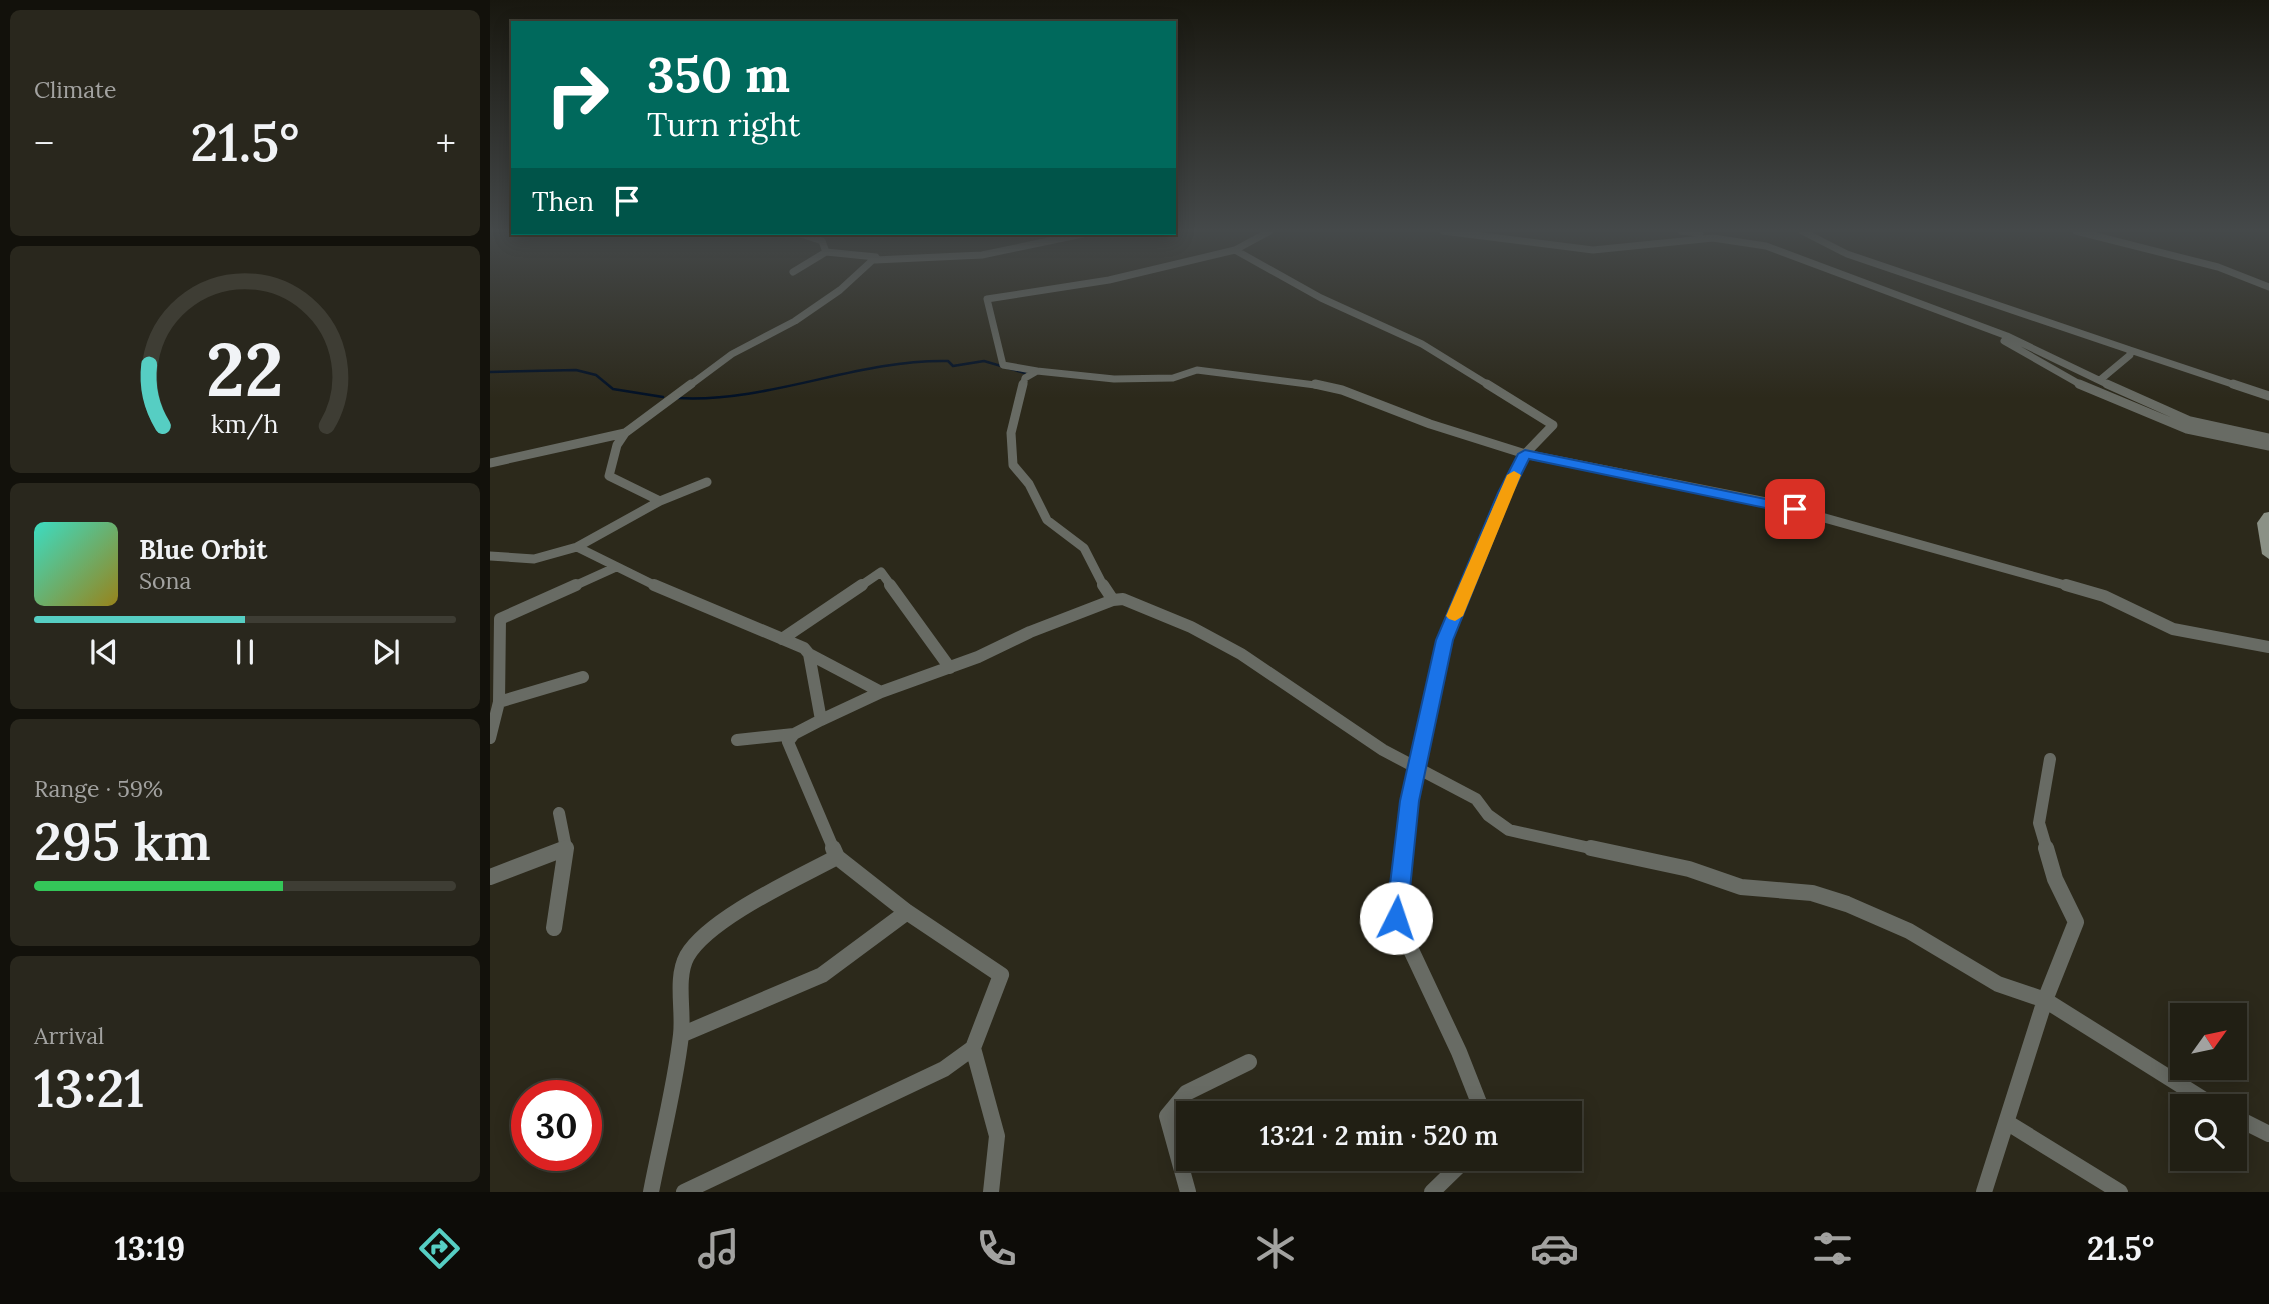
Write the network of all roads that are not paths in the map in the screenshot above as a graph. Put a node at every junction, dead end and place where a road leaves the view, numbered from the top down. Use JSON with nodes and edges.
{"nodes":[{"id":1,"x":844,"y":287,"type":"edge"},
{"id":2,"x":1066,"y":287,"type":"edge"},
{"id":3,"x":1301,"y":287,"type":"edge"},
{"id":4,"x":1875,"y":287,"type":"edge"},
{"id":5,"x":1943,"y":287,"type":"edge"},
{"id":6,"x":2007,"y":336,"type":"junction"},
{"id":7,"x":2130,"y":350,"type":"junction"},
{"id":8,"x":1037,"y":371,"type":"junction"},
{"id":9,"x":2100,"y":380,"type":"junction"},
{"id":10,"x":2269,"y":396,"type":"edge"},
{"id":11,"x":625,"y":433,"type":"junction"},
{"id":12,"x":2269,"y":438,"type":"edge"},
{"id":13,"x":2269,"y":446,"type":"edge"},
{"id":14,"x":1525,"y":454,"type":"junction"},
{"id":15,"x":490,"y":463,"type":"edge"},
{"id":16,"x":707,"y":482,"type":"dead end"},
{"id":17,"x":660,"y":502,"type":"junction"},
{"id":18,"x":2267,"y":521,"type":"edge"},
{"id":19,"x":577,"y":547,"type":"junction"},
{"id":20,"x":2269,"y":554,"type":"edge"},
{"id":21,"x":490,"y":555,"type":"edge"},
{"id":22,"x":614,"y":568,"type":"junction"},
{"id":23,"x":1113,"y":600,"type":"junction"},
{"id":24,"x":495,"y":620,"type":"edge"},
{"id":25,"x":782,"y":639,"type":"junction"},
{"id":26,"x":2269,"y":647,"type":"edge"},
{"id":27,"x":809,"y":654,"type":"junction"},
{"id":28,"x":950,"y":668,"type":"junction"},
{"id":29,"x":583,"y":677,"type":"dead end"},
{"id":30,"x":881,"y":692,"type":"junction"},
{"id":31,"x":499,"y":702,"type":"junction"},
{"id":32,"x":821,"y":720,"type":"junction"},
{"id":33,"x":794,"y":733,"type":"junction"},
{"id":34,"x":490,"y":738,"type":"edge"},
{"id":35,"x":737,"y":740,"type":"dead end"},
{"id":36,"x":2050,"y":759,"type":"dead end"},
{"id":37,"x":1418,"y":768,"type":"junction"},
{"id":38,"x":559,"y":813,"type":"dead end"},
{"id":39,"x":566,"y":848,"type":"junction"},
{"id":40,"x":837,"y":857,"type":"junction"},
{"id":41,"x":490,"y":877,"type":"edge"},
{"id":42,"x":906,"y":912,"type":"junction"},
{"id":43,"x":554,"y":928,"type":"dead end"},
{"id":44,"x":2045,"y":1000,"type":"junction"},
{"id":45,"x":681,"y":1035,"type":"junction"},
{"id":46,"x":973,"y":1048,"type":"junction"},
{"id":47,"x":1249,"y":1062,"type":"dead end"},
{"id":48,"x":2195,"y":1094,"type":"edge"},
{"id":49,"x":1478,"y":1101,"type":"edge"},
{"id":50,"x":2008,"y":1123,"type":"junction"},
{"id":51,"x":2247,"y":1124,"type":"edge"},
{"id":52,"x":2269,"y":1134,"type":"edge"},
{"id":53,"x":1454,"y":1171,"type":"edge"},
{"id":54,"x":651,"y":1192,"type":"edge"},
{"id":55,"x":684,"y":1192,"type":"edge"},
{"id":56,"x":991,"y":1192,"type":"edge"},
{"id":57,"x":1188,"y":1192,"type":"edge"},
{"id":58,"x":1432,"y":1192,"type":"edge"},
{"id":59,"x":1984,"y":1192,"type":"edge"},
{"id":60,"x":2120,"y":1192,"type":"edge"}],
"edges":[{"from":1,"to":11,"type":"street"},
{"from":2,"to":8,"type":"street"},
{"from":3,"to":14,"type":"street"},
{"from":4,"to":6,"type":"street"},
{"from":5,"to":7,"type":"street"},
{"from":6,"to":9,"type":"street"},
{"from":6,"to":13,"type":"street"},
{"from":7,"to":9,"type":"street"},
{"from":7,"to":10,"type":"street"},
{"from":8,"to":14,"type":"street"},
{"from":8,"to":23,"type":"street"},
{"from":9,"to":12,"type":"street"},
{"from":11,"to":15,"type":"street"},
{"from":11,"to":17,"type":"street"},
{"from":14,"to":26,"type":"street"},
{"from":14,"to":37,"type":"street"},
{"from":16,"to":17,"type":"street"},
{"from":17,"to":19,"type":"street"},
{"from":18,"to":20,"type":"main road"},
{"from":19,"to":21,"type":"street"},
{"from":19,"to":22,"type":"street"},
{"from":22,"to":24,"type":"street"},
{"from":22,"to":25,"type":"street"},
{"from":23,"to":28,"type":"street"},
{"from":23,"to":37,"type":"street"},
{"from":24,"to":31,"type":"street"},
{"from":25,"to":27,"type":"street"},
{"from":25,"to":28,"type":"street"},
{"from":27,"to":30,"type":"street"},
{"from":27,"to":32,"type":"street"},
{"from":28,"to":30,"type":"street"},
{"from":29,"to":31,"type":"street"},
{"from":30,"to":32,"type":"street"},
{"from":31,"to":34,"type":"street"},
{"from":32,"to":33,"type":"street"},
{"from":33,"to":35,"type":"street"},
{"from":33,"to":40,"type":"street"},
{"from":36,"to":44,"type":"street"},
{"from":37,"to":44,"type":"street"},
{"from":37,"to":49,"type":"street"},
{"from":38,"to":39,"type":"street"},
{"from":39,"to":41,"type":"street"},
{"from":39,"to":43,"type":"street"},
{"from":40,"to":42,"type":"street"},
{"from":40,"to":45,"type":"street"},
{"from":42,"to":45,"type":"street"},
{"from":42,"to":46,"type":"street"},
{"from":44,"to":48,"type":"street"},
{"from":44,"to":50,"type":"street"},
{"from":45,"to":54,"type":"street"},
{"from":46,"to":55,"type":"street"},
{"from":46,"to":56,"type":"street"},
{"from":47,"to":57,"type":"street"},
{"from":50,"to":59,"type":"street"},
{"from":50,"to":60,"type":"street"},
{"from":51,"to":52,"type":"street"},
{"from":53,"to":58,"type":"street"}]}
